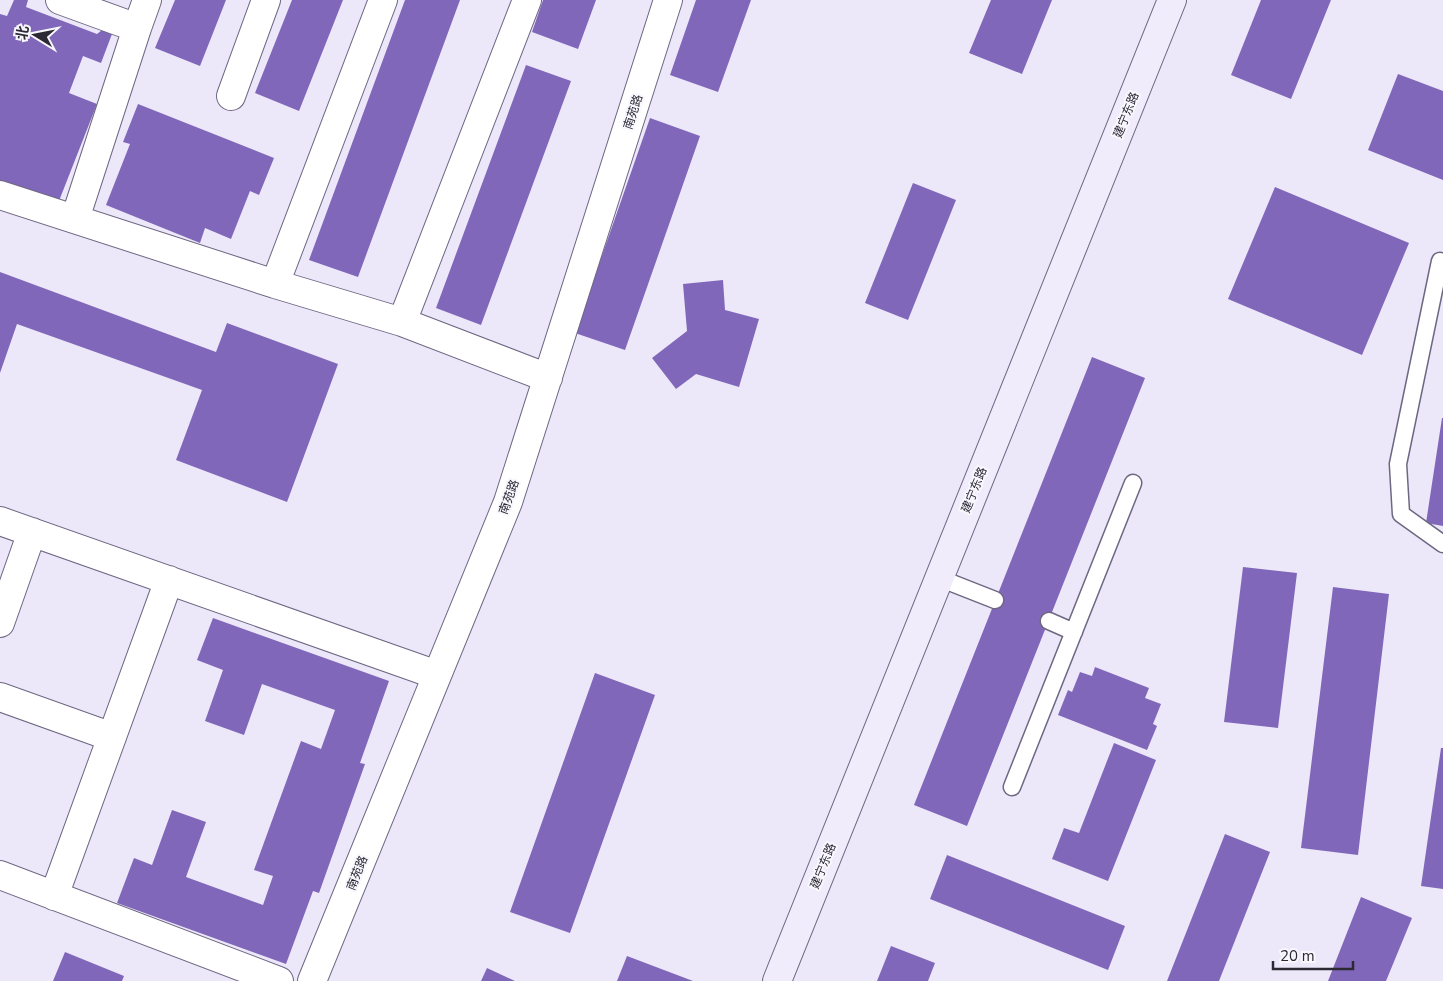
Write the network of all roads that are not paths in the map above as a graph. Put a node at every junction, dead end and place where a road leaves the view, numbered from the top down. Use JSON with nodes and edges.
{"nodes":[{"id":1,"x":60,"y":0,"type":"edge"},
{"id":2,"x":147,"y":0,"type":"edge"},
{"id":3,"x":266,"y":0,"type":"edge"},
{"id":4,"x":383,"y":0,"type":"edge"},
{"id":5,"x":528,"y":0,"type":"edge"},
{"id":6,"x":668,"y":0,"type":"edge"},
{"id":7,"x":1172,"y":0,"type":"edge"},
{"id":8,"x":136,"y":28,"type":"junction"},
{"id":9,"x":232,"y":96,"type":"dead end"},
{"id":10,"x":0,"y":195,"type":"edge"},
{"id":11,"x":75,"y":219,"type":"junction"},
{"id":12,"x":1440,"y":261,"type":"dead end"},
{"id":13,"x":275,"y":284,"type":"junction"},
{"id":14,"x":402,"y":322,"type":"junction"},
{"id":15,"x":548,"y":378,"type":"junction"},
{"id":16,"x":1133,"y":483,"type":"dead end"},
{"id":17,"x":0,"y":521,"type":"edge"},
{"id":18,"x":32,"y":532,"type":"junction"},
{"id":19,"x":1443,"y":544,"type":"edge"},
{"id":20,"x":939,"y":578,"type":"junction"},
{"id":21,"x":169,"y":580,"type":"junction"},
{"id":22,"x":995,"y":600,"type":"dead end"},
{"id":23,"x":1049,"y":621,"type":"dead end"},
{"id":24,"x":0,"y":623,"type":"edge"},
{"id":25,"x":1074,"y":632,"type":"junction"},
{"id":26,"x":437,"y":675,"type":"junction"},
{"id":27,"x":0,"y":697,"type":"edge"},
{"id":28,"x":112,"y":737,"type":"junction"},
{"id":29,"x":1012,"y":787,"type":"dead end"},
{"id":30,"x":0,"y":875,"type":"edge"},
{"id":31,"x":54,"y":896,"type":"junction"},
{"id":32,"x":279,"y":981,"type":"edge"},
{"id":33,"x":312,"y":981,"type":"edge"},
{"id":34,"x":777,"y":981,"type":"edge"}],
"edges":[{"from":1,"to":8,"type":"street"},
{"from":2,"to":8,"type":"street"},
{"from":3,"to":9,"type":"street"},
{"from":4,"to":13,"type":"street"},
{"from":5,"to":14,"type":"street"},
{"from":6,"to":15,"type":"street","name":"南苑路"},
{"from":7,"to":20,"type":"main road","name":"建宁东路"},
{"from":8,"to":11,"type":"street"},
{"from":10,"to":11,"type":"street"},
{"from":11,"to":13,"type":"street"},
{"from":12,"to":19,"type":"lane"},
{"from":13,"to":14,"type":"street"},
{"from":14,"to":15,"type":"street"},
{"from":15,"to":26,"type":"street","name":"南苑路"},
{"from":16,"to":25,"type":"lane"},
{"from":17,"to":18,"type":"street"},
{"from":18,"to":21,"type":"street"},
{"from":18,"to":24,"type":"street"},
{"from":20,"to":22,"type":"lane"},
{"from":20,"to":34,"type":"main road","name":"建宁东路"},
{"from":21,"to":26,"type":"street"},
{"from":21,"to":28,"type":"street"},
{"from":23,"to":25,"type":"lane"},
{"from":25,"to":29,"type":"lane"},
{"from":26,"to":33,"type":"street","name":"南苑路"},
{"from":27,"to":28,"type":"street"},
{"from":28,"to":31,"type":"street"},
{"from":30,"to":31,"type":"street"},
{"from":31,"to":32,"type":"street"}]}
